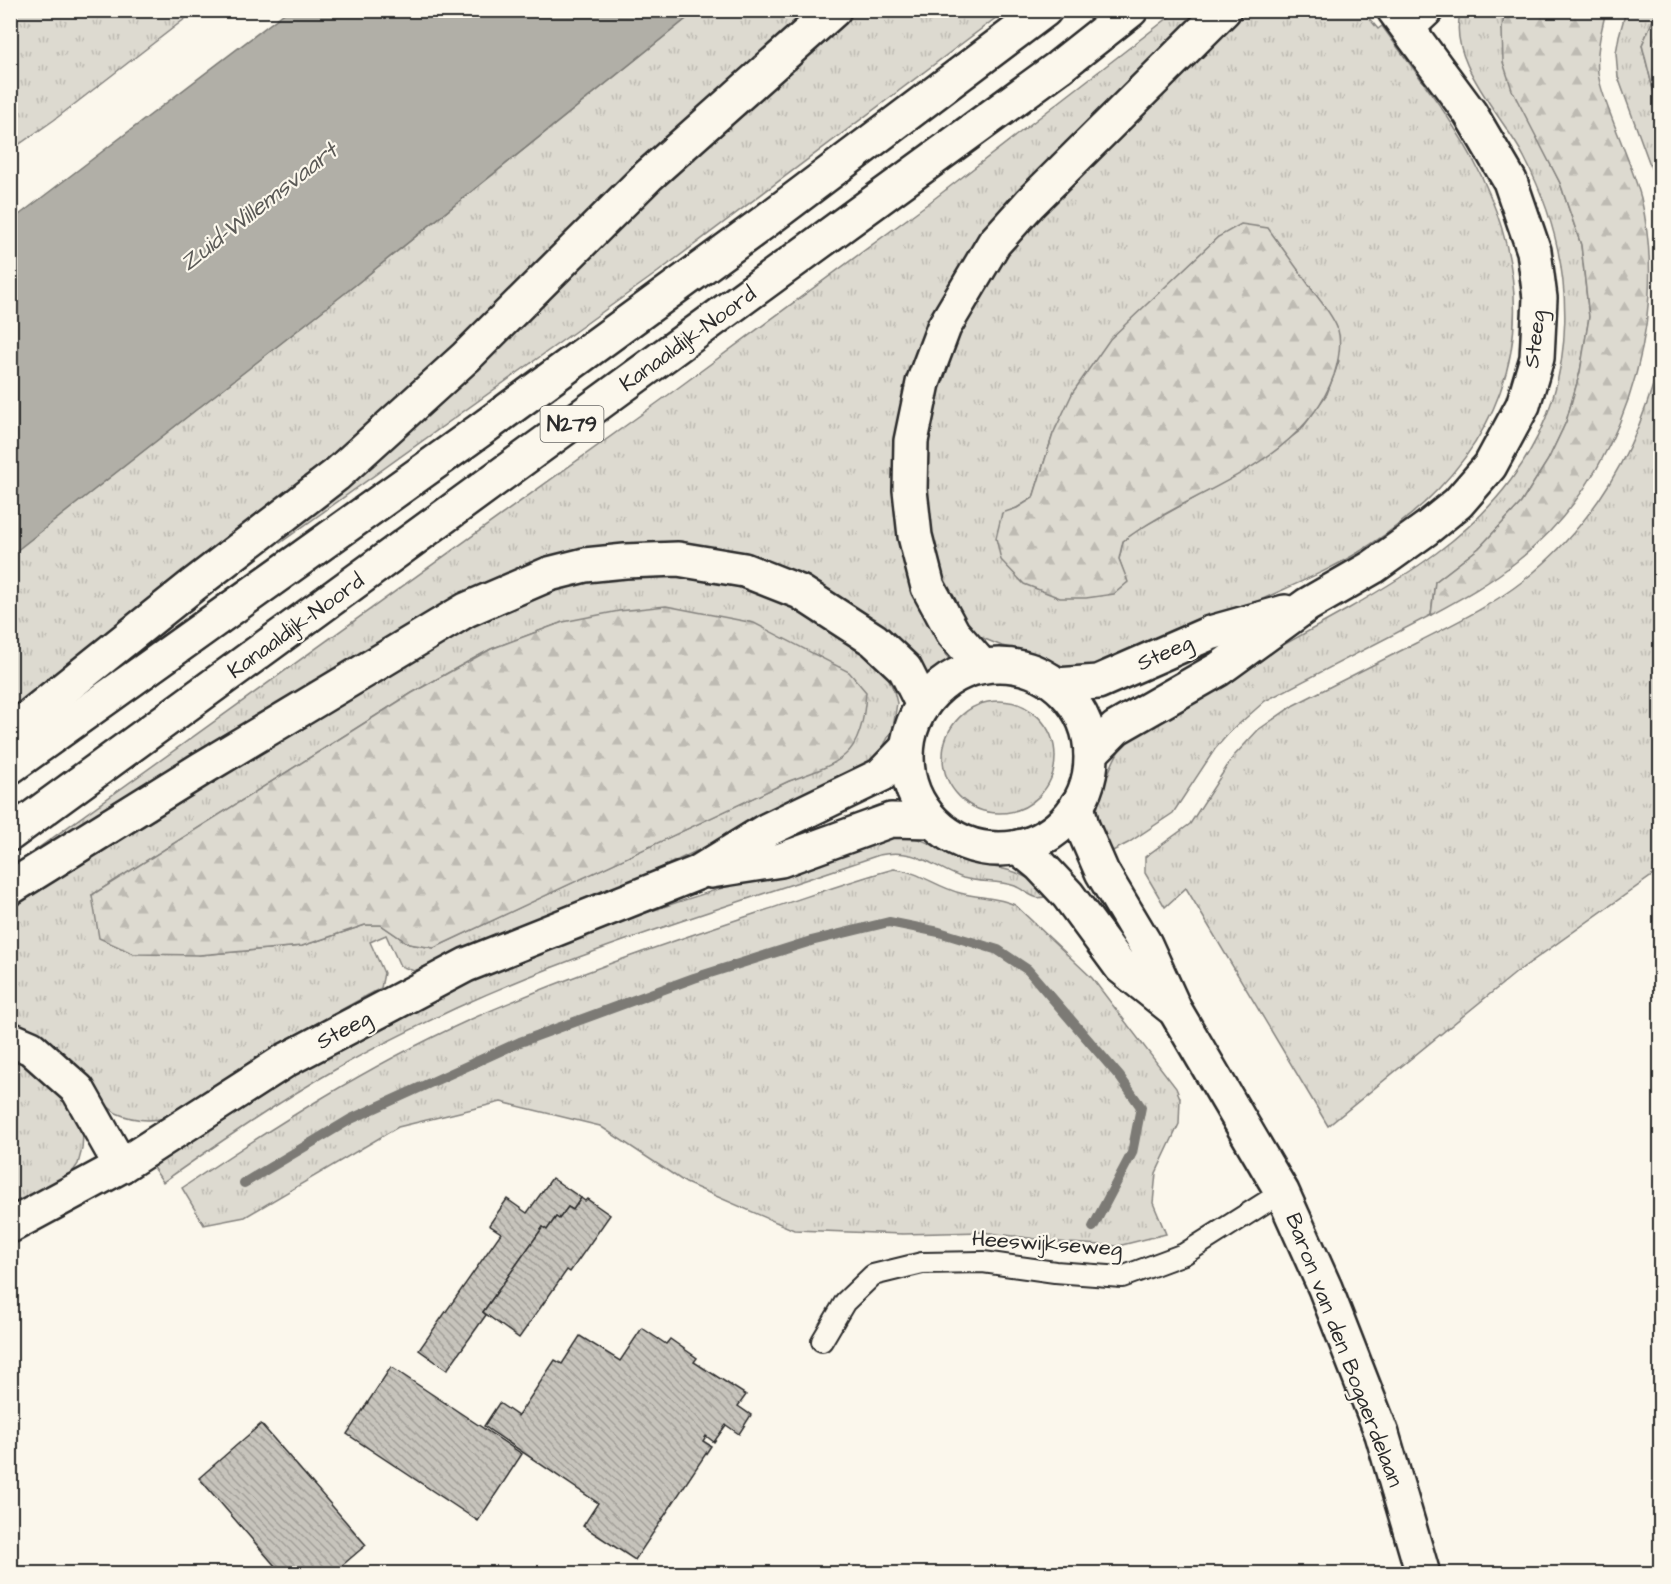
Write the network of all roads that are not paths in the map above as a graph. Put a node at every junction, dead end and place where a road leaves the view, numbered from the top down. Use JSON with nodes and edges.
{"nodes":[{"id":1,"x":834,"y":10,"type":"edge"},
{"id":2,"x":1045,"y":10,"type":"edge"},
{"id":3,"x":1131,"y":10,"type":"edge"},
{"id":4,"x":1224,"y":10,"type":"edge"},
{"id":5,"x":1410,"y":16,"type":"edge"},
{"id":6,"x":1307,"y":605,"type":"junction"},
{"id":7,"x":982,"y":666,"type":"junction"},
{"id":8,"x":1057,"y":685,"type":"junction"},
{"id":9,"x":923,"y":705,"type":"junction"},
{"id":10,"x":10,"y":732,"type":"edge"},
{"id":11,"x":908,"y":748,"type":"junction"},
{"id":12,"x":1091,"y":753,"type":"junction"},
{"id":13,"x":10,"y":767,"type":"edge"},
{"id":14,"x":1077,"y":806,"type":"junction"},
{"id":15,"x":932,"y":821,"type":"junction"},
{"id":16,"x":10,"y":834,"type":"edge"},
{"id":17,"x":1018,"y":847,"type":"junction"},
{"id":18,"x":697,"y":873,"type":"junction"},
{"id":19,"x":10,"y":888,"type":"edge"},
{"id":20,"x":1175,"y":1011,"type":"junction"},
{"id":21,"x":10,"y":1039,"type":"edge"},
{"id":22,"x":121,"y":1166,"type":"junction"},
{"id":23,"x":1282,"y":1192,"type":"junction"},
{"id":24,"x":10,"y":1226,"type":"edge"},
{"id":25,"x":822,"y":1341,"type":"dead end"},
{"id":26,"x":1423,"y":1574,"type":"edge"}],
"edges":[{"from":1,"to":10,"type":"main road"},
{"from":2,"to":13,"type":"main road","number":"N279"},
{"from":3,"to":16,"type":"main road","name":"Kanaaldijk-Noord","number":"N279"},
{"from":4,"to":7,"type":"main road"},
{"from":5,"to":6,"type":"main road","name":"Steeg"},
{"from":6,"to":8,"type":"main road","name":"Steeg"},
{"from":6,"to":12,"type":"main road","name":"Steeg"},
{"from":7,"to":8,"type":"main road"},
{"from":7,"to":9,"type":"main road"},
{"from":8,"to":12,"type":"main road"},
{"from":9,"to":11,"type":"main road"},
{"from":9,"to":19,"type":"main road"},
{"from":11,"to":15,"type":"main road"},
{"from":11,"to":18,"type":"main road","name":"Steeg"},
{"from":12,"to":14,"type":"main road"},
{"from":14,"to":17,"type":"main road"},
{"from":14,"to":20,"type":"main road","name":"Baron van den Bogaerdelaan"},
{"from":15,"to":17,"type":"main road"},
{"from":15,"to":18,"type":"main road","name":"Steeg"},
{"from":17,"to":20,"type":"main road","name":"Baron van den Bogaerdelaan"},
{"from":18,"to":22,"type":"main road","name":"Steeg"},
{"from":20,"to":23,"type":"main road","name":"Baron van den Bogaerdelaan"},
{"from":21,"to":22,"type":"main road"},
{"from":22,"to":24,"type":"main road","name":"Steeg"},
{"from":23,"to":25,"type":"lane","name":"Heeswijkseweg"},
{"from":23,"to":26,"type":"main road","name":"Baron van den Bogaerdelaan"}]}
